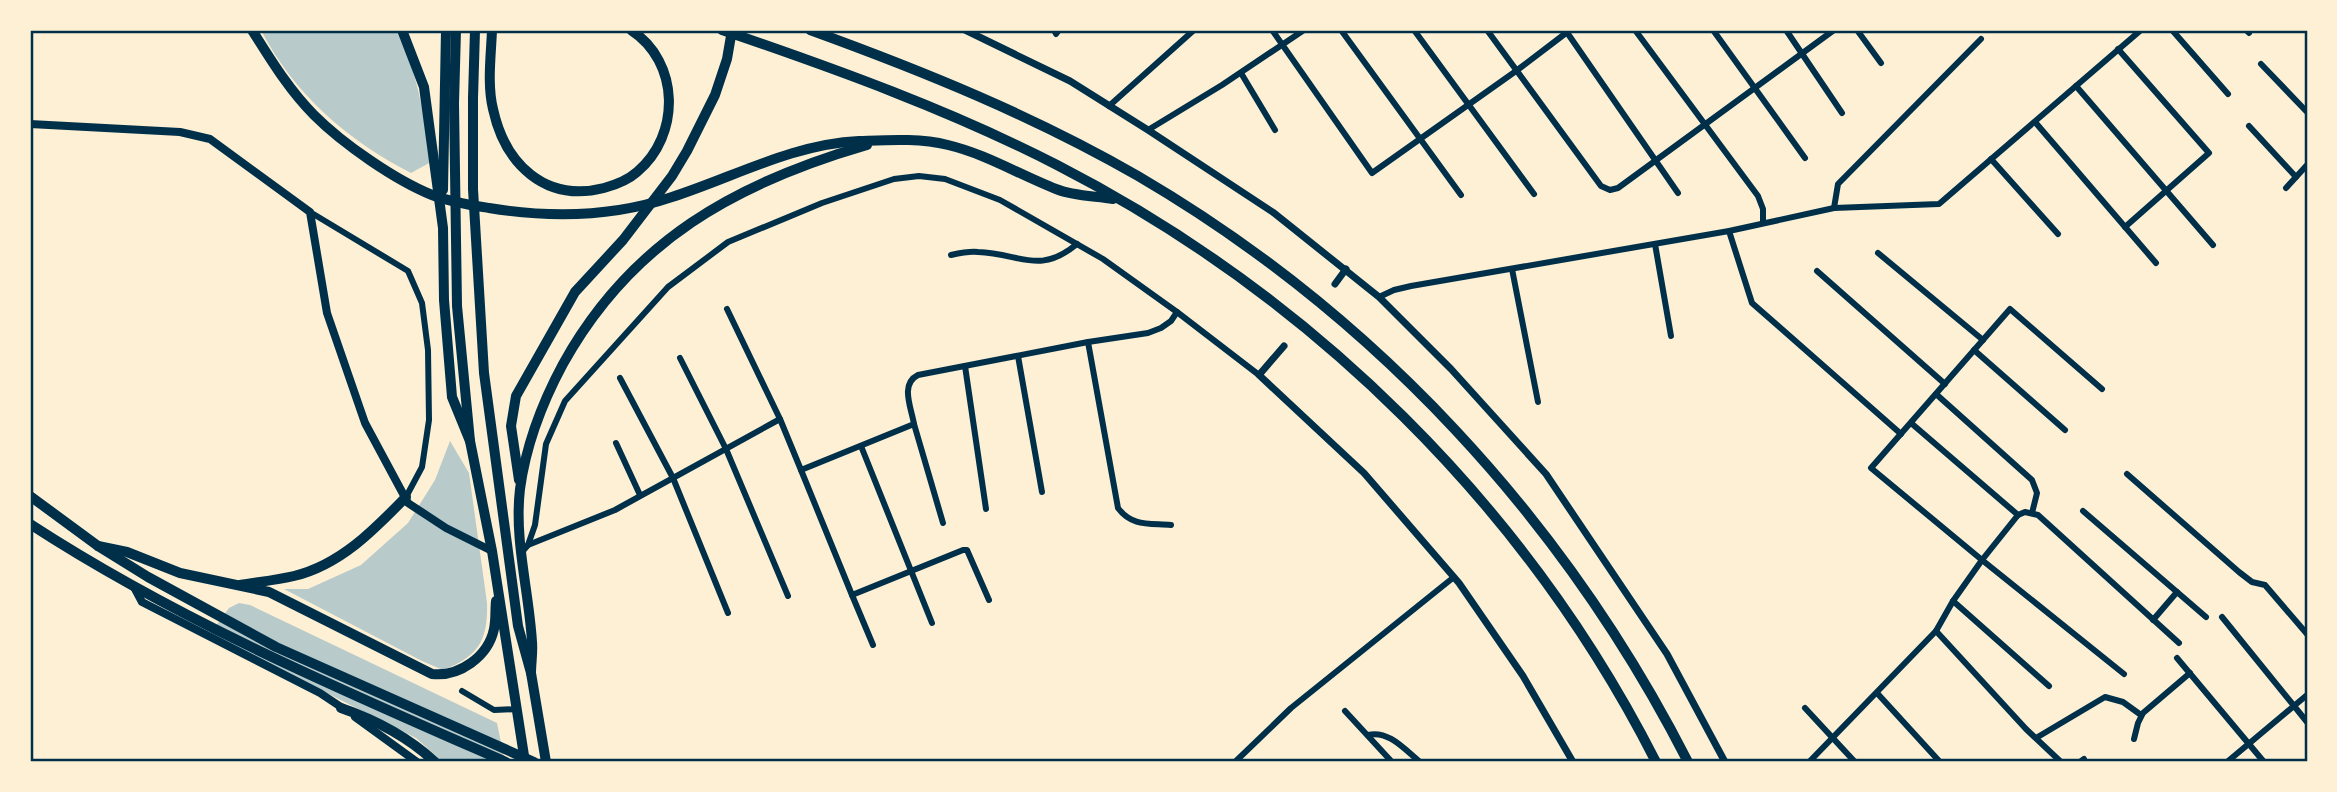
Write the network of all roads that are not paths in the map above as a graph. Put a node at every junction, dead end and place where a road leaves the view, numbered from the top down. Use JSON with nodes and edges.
{"nodes":[{"id":1,"x":253,"y":30,"type":"edge"},
{"id":2,"x":402,"y":30,"type":"edge"},
{"id":3,"x":446,"y":30,"type":"edge"},
{"id":4,"x":456,"y":30,"type":"edge"},
{"id":5,"x":475,"y":30,"type":"edge"},
{"id":6,"x":492,"y":30,"type":"edge"},
{"id":7,"x":631,"y":30,"type":"edge"},
{"id":8,"x":722,"y":30,"type":"edge"},
{"id":9,"x":732,"y":30,"type":"edge"},
{"id":10,"x":810,"y":30,"type":"edge"},
{"id":11,"x":965,"y":30,"type":"edge"},
{"id":12,"x":1054,"y":30,"type":"edge"},
{"id":13,"x":1059,"y":30,"type":"edge"},
{"id":14,"x":1194,"y":30,"type":"edge"},
{"id":15,"x":1272,"y":30,"type":"edge"},
{"id":16,"x":1304,"y":30,"type":"edge"},
{"id":17,"x":1340,"y":30,"type":"edge"},
{"id":18,"x":1414,"y":30,"type":"edge"},
{"id":19,"x":1487,"y":30,"type":"edge"},
{"id":20,"x":1635,"y":30,"type":"edge"},
{"id":21,"x":1713,"y":30,"type":"edge"},
{"id":22,"x":1786,"y":30,"type":"edge"},
{"id":23,"x":1834,"y":30,"type":"edge"},
{"id":24,"x":1857,"y":30,"type":"edge"},
{"id":25,"x":2141,"y":30,"type":"edge"},
{"id":26,"x":2172,"y":30,"type":"edge"},
{"id":27,"x":1567,"y":31,"type":"edge"},
{"id":28,"x":1981,"y":39,"type":"dead end"},
{"id":29,"x":1283,"y":44,"type":"junction"},
{"id":30,"x":2118,"y":50,"type":"junction"},
{"id":31,"x":1801,"y":52,"type":"junction"},
{"id":32,"x":1881,"y":63,"type":"dead end"},
{"id":33,"x":2262,"y":64,"type":"dead end"},
{"id":34,"x":1516,"y":71,"type":"junction"},
{"id":35,"x":1241,"y":73,"type":"junction"},
{"id":36,"x":2076,"y":86,"type":"junction"},
{"id":37,"x":1754,"y":88,"type":"junction"},
{"id":38,"x":2228,"y":93,"type":"dead end"},
{"id":39,"x":1468,"y":105,"type":"junction"},
{"id":40,"x":1109,"y":106,"type":"junction"},
{"id":41,"x":2307,"y":112,"type":"edge"},
{"id":42,"x":1842,"y":113,"type":"dead end"},
{"id":43,"x":2035,"y":122,"type":"junction"},
{"id":44,"x":30,"y":124,"type":"edge"},
{"id":45,"x":1705,"y":125,"type":"junction"},
{"id":46,"x":2249,"y":126,"type":"dead end"},
{"id":47,"x":1148,"y":130,"type":"junction"},
{"id":48,"x":1275,"y":130,"type":"dead end"},
{"id":49,"x":1419,"y":138,"type":"junction"},
{"id":50,"x":878,"y":142,"type":"junction"},
{"id":51,"x":1805,"y":158,"type":"dead end"},
{"id":52,"x":1656,"y":159,"type":"junction"},
{"id":53,"x":1991,"y":159,"type":"junction"},
{"id":54,"x":2307,"y":165,"type":"edge"},
{"id":55,"x":2296,"y":177,"type":"junction"},
{"id":56,"x":2286,"y":188,"type":"dead end"},
{"id":57,"x":454,"y":189,"type":"junction"},
{"id":58,"x":473,"y":189,"type":"junction"},
{"id":59,"x":2166,"y":191,"type":"junction"},
{"id":60,"x":1678,"y":193,"type":"dead end"},
{"id":61,"x":1534,"y":194,"type":"dead end"},
{"id":62,"x":1461,"y":195,"type":"dead end"},
{"id":63,"x":1122,"y":200,"type":"junction"},
{"id":64,"x":1834,"y":208,"type":"junction"},
{"id":65,"x":310,"y":212,"type":"junction"},
{"id":66,"x":1763,"y":223,"type":"junction"},
{"id":67,"x":2125,"y":227,"type":"junction"},
{"id":68,"x":443,"y":228,"type":"junction"},
{"id":69,"x":1728,"y":231,"type":"junction"},
{"id":70,"x":2058,"y":234,"type":"dead end"},
{"id":71,"x":1077,"y":244,"type":"junction"},
{"id":72,"x":1655,"y":244,"type":"junction"},
{"id":73,"x":2213,"y":245,"type":"dead end"},
{"id":74,"x":1878,"y":253,"type":"dead end"},
{"id":75,"x":951,"y":255,"type":"dead end"},
{"id":76,"x":2156,"y":263,"type":"dead end"},
{"id":77,"x":1346,"y":269,"type":"junction"},
{"id":78,"x":1512,"y":269,"type":"junction"},
{"id":79,"x":1816,"y":271,"type":"dead end"},
{"id":80,"x":1335,"y":284,"type":"dead end"},
{"id":81,"x":1379,"y":297,"type":"junction"},
{"id":82,"x":727,"y":309,"type":"dead end"},
{"id":83,"x":1177,"y":312,"type":"junction"},
{"id":84,"x":1671,"y":336,"type":"dead end"},
{"id":85,"x":1983,"y":340,"type":"junction"},
{"id":86,"x":1088,"y":342,"type":"junction"},
{"id":87,"x":1284,"y":346,"type":"dead end"},
{"id":88,"x":1974,"y":351,"type":"junction"},
{"id":89,"x":1018,"y":356,"type":"junction"},
{"id":90,"x":680,"y":358,"type":"dead end"},
{"id":91,"x":965,"y":366,"type":"junction"},
{"id":92,"x":1259,"y":375,"type":"junction"},
{"id":93,"x":620,"y":378,"type":"dead end"},
{"id":94,"x":1945,"y":384,"type":"junction"},
{"id":95,"x":2102,"y":389,"type":"dead end"},
{"id":96,"x":1936,"y":394,"type":"junction"},
{"id":97,"x":1538,"y":402,"type":"dead end"},
{"id":98,"x":780,"y":419,"type":"junction"},
{"id":99,"x":1911,"y":423,"type":"junction"},
{"id":100,"x":914,"y":424,"type":"junction"},
{"id":101,"x":2065,"y":430,"type":"dead end"},
{"id":102,"x":1901,"y":434,"type":"junction"},
{"id":103,"x":470,"y":441,"type":"junction"},
{"id":104,"x":615,"y":443,"type":"dead end"},
{"id":105,"x":861,"y":446,"type":"junction"},
{"id":106,"x":726,"y":449,"type":"junction"},
{"id":107,"x":801,"y":470,"type":"junction"},
{"id":108,"x":2127,"y":474,"type":"dead end"},
{"id":109,"x":673,"y":478,"type":"junction"},
{"id":110,"x":520,"y":490,"type":"junction"},
{"id":111,"x":1042,"y":492,"type":"dead end"},
{"id":112,"x":640,"y":495,"type":"junction"},
{"id":113,"x":30,"y":496,"type":"edge"},
{"id":114,"x":405,"y":497,"type":"junction"},
{"id":115,"x":986,"y":509,"type":"dead end"},
{"id":116,"x":2083,"y":511,"type":"dead end"},
{"id":117,"x":2032,"y":513,"type":"junction"},
{"id":118,"x":2018,"y":515,"type":"junction"},
{"id":119,"x":943,"y":523,"type":"dead end"},
{"id":120,"x":30,"y":524,"type":"edge"},
{"id":121,"x":1171,"y":525,"type":"dead end"},
{"id":122,"x":98,"y":546,"type":"junction"},
{"id":123,"x":525,"y":548,"type":"junction"},
{"id":124,"x":492,"y":551,"type":"junction"},
{"id":125,"x":1982,"y":560,"type":"junction"},
{"id":126,"x":911,"y":572,"type":"junction"},
{"id":127,"x":1454,"y":578,"type":"junction"},
{"id":128,"x":497,"y":581,"type":"junction"},
{"id":129,"x":239,"y":585,"type":"junction"},
{"id":130,"x":133,"y":586,"type":"junction"},
{"id":131,"x":2177,"y":592,"type":"junction"},
{"id":132,"x":852,"y":595,"type":"junction"},
{"id":133,"x":788,"y":596,"type":"dead end"},
{"id":134,"x":989,"y":600,"type":"dead end"},
{"id":135,"x":1953,"y":601,"type":"junction"},
{"id":136,"x":728,"y":613,"type":"dead end"},
{"id":137,"x":2206,"y":617,"type":"dead end"},
{"id":138,"x":2222,"y":617,"type":"dead end"},
{"id":139,"x":2153,"y":621,"type":"junction"},
{"id":140,"x":932,"y":623,"type":"dead end"},
{"id":141,"x":1936,"y":631,"type":"junction"},
{"id":142,"x":2307,"y":634,"type":"edge"},
{"id":143,"x":2179,"y":643,"type":"dead end"},
{"id":144,"x":873,"y":645,"type":"dead end"},
{"id":145,"x":2177,"y":658,"type":"dead end"},
{"id":146,"x":531,"y":673,"type":"junction"},
{"id":147,"x":2190,"y":673,"type":"junction"},
{"id":148,"x":2124,"y":674,"type":"dead end"},
{"id":149,"x":2049,"y":686,"type":"dead end"},
{"id":150,"x":462,"y":691,"type":"dead end"},
{"id":151,"x":1877,"y":693,"type":"junction"},
{"id":152,"x":2307,"y":695,"type":"edge"},
{"id":153,"x":2294,"y":706,"type":"junction"},
{"id":154,"x":341,"y":708,"type":"junction"},
{"id":155,"x":1805,"y":708,"type":"dead end"},
{"id":156,"x":518,"y":709,"type":"junction"},
{"id":157,"x":1346,"y":711,"type":"dead end"},
{"id":158,"x":2141,"y":715,"type":"junction"},
{"id":159,"x":2307,"y":722,"type":"edge"},
{"id":160,"x":540,"y":731,"type":"junction"},
{"id":161,"x":521,"y":734,"type":"junction"},
{"id":162,"x":1368,"y":735,"type":"junction"},
{"id":163,"x":2036,"y":738,"type":"junction"},
{"id":164,"x":1832,"y":739,"type":"junction"},
{"id":165,"x":2134,"y":739,"type":"dead end"},
{"id":166,"x":2249,"y":744,"type":"junction"},
{"id":167,"x":417,"y":762,"type":"edge"},
{"id":168,"x":435,"y":762,"type":"edge"},
{"id":169,"x":506,"y":762,"type":"edge"},
{"id":170,"x":525,"y":762,"type":"edge"},
{"id":171,"x":534,"y":762,"type":"edge"},
{"id":172,"x":546,"y":762,"type":"edge"},
{"id":173,"x":1235,"y":762,"type":"edge"},
{"id":174,"x":1392,"y":762,"type":"edge"},
{"id":175,"x":1420,"y":762,"type":"edge"},
{"id":176,"x":1573,"y":762,"type":"edge"},
{"id":177,"x":1656,"y":762,"type":"edge"},
{"id":178,"x":1688,"y":762,"type":"edge"},
{"id":179,"x":1725,"y":762,"type":"edge"},
{"id":180,"x":1809,"y":762,"type":"edge"},
{"id":181,"x":1855,"y":762,"type":"edge"},
{"id":182,"x":1940,"y":762,"type":"edge"},
{"id":183,"x":2061,"y":762,"type":"edge"},
{"id":184,"x":2227,"y":762,"type":"edge"},
{"id":185,"x":2264,"y":762,"type":"edge"}],
"edges":[{"from":1,"to":50,"type":"highway"},
{"from":2,"to":68,"type":"highway"},
{"from":3,"to":68,"type":"highway"},
{"from":4,"to":57,"type":"main road"},
{"from":5,"to":58,"type":"main road"},
{"from":6,"to":7,"type":"highway"},
{"from":8,"to":63,"type":"highway"},
{"from":9,"to":110,"type":"highway"},
{"from":10,"to":178,"type":"highway"},
{"from":11,"to":40,"type":"street"},
{"from":12,"to":13,"type":"street"},
{"from":14,"to":40,"type":"street"},
{"from":15,"to":29,"type":"street"},
{"from":16,"to":29,"type":"street"},
{"from":17,"to":49,"type":"street"},
{"from":18,"to":39,"type":"street"},
{"from":19,"to":34,"type":"street"},
{"from":20,"to":45,"type":"street"},
{"from":21,"to":37,"type":"street"},
{"from":22,"to":31,"type":"street"},
{"from":23,"to":31,"type":"street"},
{"from":24,"to":32,"type":"street"},
{"from":25,"to":30,"type":"street"},
{"from":26,"to":38,"type":"street"},
{"from":27,"to":34,"type":"street"},
{"from":27,"to":52,"type":"street"},
{"from":28,"to":64,"type":"street"},
{"from":29,"to":35,"type":"street"},
{"from":29,"to":49,"type":"street"},
{"from":30,"to":36,"type":"street"},
{"from":30,"to":59,"type":"street"},
{"from":31,"to":37,"type":"street"},
{"from":31,"to":42,"type":"street"},
{"from":33,"to":41,"type":"street"},
{"from":34,"to":39,"type":"street"},
{"from":34,"to":52,"type":"street"},
{"from":35,"to":47,"type":"street"},
{"from":35,"to":48,"type":"street"},
{"from":36,"to":43,"type":"street"},
{"from":36,"to":59,"type":"street"},
{"from":37,"to":45,"type":"street"},
{"from":37,"to":51,"type":"street"},
{"from":39,"to":49,"type":"street"},
{"from":39,"to":61,"type":"street"},
{"from":40,"to":47,"type":"street"},
{"from":43,"to":53,"type":"street"},
{"from":43,"to":67,"type":"street"},
{"from":44,"to":65,"type":"main road"},
{"from":45,"to":52,"type":"street"},
{"from":45,"to":66,"type":"street"},
{"from":46,"to":55,"type":"street"},
{"from":47,"to":77,"type":"street"},
{"from":49,"to":62,"type":"street"},
{"from":50,"to":63,"type":"highway"},
{"from":50,"to":110,"type":"highway"},
{"from":52,"to":60,"type":"street"},
{"from":53,"to":64,"type":"street"},
{"from":53,"to":70,"type":"street"},
{"from":54,"to":55,"type":"street"},
{"from":55,"to":56,"type":"street"},
{"from":57,"to":58,"type":"main road"},
{"from":57,"to":103,"type":"main road"},
{"from":58,"to":146,"type":"main road"},
{"from":59,"to":67,"type":"street"},
{"from":59,"to":73,"type":"street"},
{"from":63,"to":177,"type":"highway"},
{"from":64,"to":66,"type":"street"},
{"from":65,"to":114,"type":"main road"},
{"from":65,"to":114,"type":"street"},
{"from":66,"to":69,"type":"street"},
{"from":67,"to":76,"type":"street"},
{"from":68,"to":103,"type":"highway"},
{"from":69,"to":72,"type":"street"},
{"from":69,"to":102,"type":"street"},
{"from":71,"to":75,"type":"street"},
{"from":71,"to":83,"type":"street"},
{"from":71,"to":123,"type":"street"},
{"from":72,"to":78,"type":"street"},
{"from":72,"to":84,"type":"street"},
{"from":74,"to":85,"type":"street"},
{"from":77,"to":80,"type":"street"},
{"from":77,"to":81,"type":"street"},
{"from":78,"to":81,"type":"street"},
{"from":78,"to":97,"type":"street"},
{"from":79,"to":94,"type":"street"},
{"from":81,"to":179,"type":"street"},
{"from":82,"to":98,"type":"street"},
{"from":83,"to":86,"type":"street"},
{"from":83,"to":92,"type":"street"},
{"from":85,"to":88,"type":"street"},
{"from":85,"to":95,"type":"street"},
{"from":86,"to":89,"type":"street"},
{"from":86,"to":121,"type":"street"},
{"from":87,"to":92,"type":"street"},
{"from":88,"to":94,"type":"street"},
{"from":88,"to":101,"type":"street"},
{"from":89,"to":91,"type":"street"},
{"from":89,"to":111,"type":"street"},
{"from":90,"to":106,"type":"street"},
{"from":91,"to":100,"type":"street"},
{"from":91,"to":115,"type":"street"},
{"from":92,"to":127,"type":"street"},
{"from":93,"to":109,"type":"street"},
{"from":94,"to":96,"type":"street"},
{"from":96,"to":99,"type":"street"},
{"from":96,"to":117,"type":"street"},
{"from":98,"to":106,"type":"street"},
{"from":98,"to":107,"type":"street"},
{"from":99,"to":102,"type":"street"},
{"from":99,"to":118,"type":"street"},
{"from":100,"to":105,"type":"street"},
{"from":100,"to":119,"type":"street"},
{"from":102,"to":125,"type":"street"},
{"from":103,"to":124,"type":"main road"},
{"from":104,"to":112,"type":"street"},
{"from":105,"to":107,"type":"street"},
{"from":105,"to":126,"type":"street"},
{"from":106,"to":109,"type":"street"},
{"from":106,"to":133,"type":"street"},
{"from":107,"to":132,"type":"street"},
{"from":108,"to":142,"type":"street"},
{"from":109,"to":112,"type":"street"},
{"from":109,"to":136,"type":"street"},
{"from":110,"to":123,"type":"highway"},
{"from":112,"to":123,"type":"street"},
{"from":113,"to":122,"type":"main road"},
{"from":114,"to":124,"type":"main road"},
{"from":114,"to":129,"type":"main road"},
{"from":116,"to":131,"type":"street"},
{"from":117,"to":118,"type":"street"},
{"from":117,"to":139,"type":"street"},
{"from":118,"to":125,"type":"street"},
{"from":120,"to":130,"type":"main road"},
{"from":122,"to":129,"type":"main road"},
{"from":122,"to":171,"type":"main road"},
{"from":123,"to":146,"type":"highway"},
{"from":124,"to":128,"type":"main road"},
{"from":125,"to":135,"type":"street"},
{"from":125,"to":148,"type":"street"},
{"from":126,"to":132,"type":"street"},
{"from":126,"to":134,"type":"street"},
{"from":126,"to":140,"type":"street"},
{"from":127,"to":173,"type":"street"},
{"from":127,"to":176,"type":"street"},
{"from":128,"to":129,"type":"main road"},
{"from":128,"to":156,"type":"main road"},
{"from":130,"to":154,"type":"main road"},
{"from":130,"to":169,"type":"main road"},
{"from":131,"to":137,"type":"street"},
{"from":131,"to":139,"type":"street"},
{"from":132,"to":144,"type":"street"},
{"from":135,"to":141,"type":"street"},
{"from":135,"to":149,"type":"street"},
{"from":138,"to":153,"type":"street"},
{"from":139,"to":143,"type":"street"},
{"from":141,"to":151,"type":"street"},
{"from":141,"to":163,"type":"street"},
{"from":145,"to":147,"type":"street"},
{"from":146,"to":160,"type":"main road"},
{"from":147,"to":158,"type":"street"},
{"from":147,"to":166,"type":"street"},
{"from":150,"to":156,"type":"street"},
{"from":151,"to":164,"type":"street"},
{"from":151,"to":182,"type":"street"},
{"from":152,"to":153,"type":"street"},
{"from":153,"to":159,"type":"street"},
{"from":153,"to":166,"type":"street"},
{"from":154,"to":167,"type":"main road"},
{"from":154,"to":168,"type":"main road"},
{"from":155,"to":164,"type":"street"},
{"from":156,"to":161,"type":"main road"},
{"from":157,"to":162,"type":"street"},
{"from":158,"to":163,"type":"street"},
{"from":158,"to":165,"type":"street"},
{"from":160,"to":161,"type":"main road"},
{"from":160,"to":172,"type":"main road"},
{"from":161,"to":170,"type":"main road"},
{"from":162,"to":174,"type":"street"},
{"from":162,"to":175,"type":"street"},
{"from":163,"to":183,"type":"street"},
{"from":164,"to":180,"type":"street"},
{"from":164,"to":181,"type":"street"},
{"from":166,"to":184,"type":"street"},
{"from":166,"to":185,"type":"street"}]}
